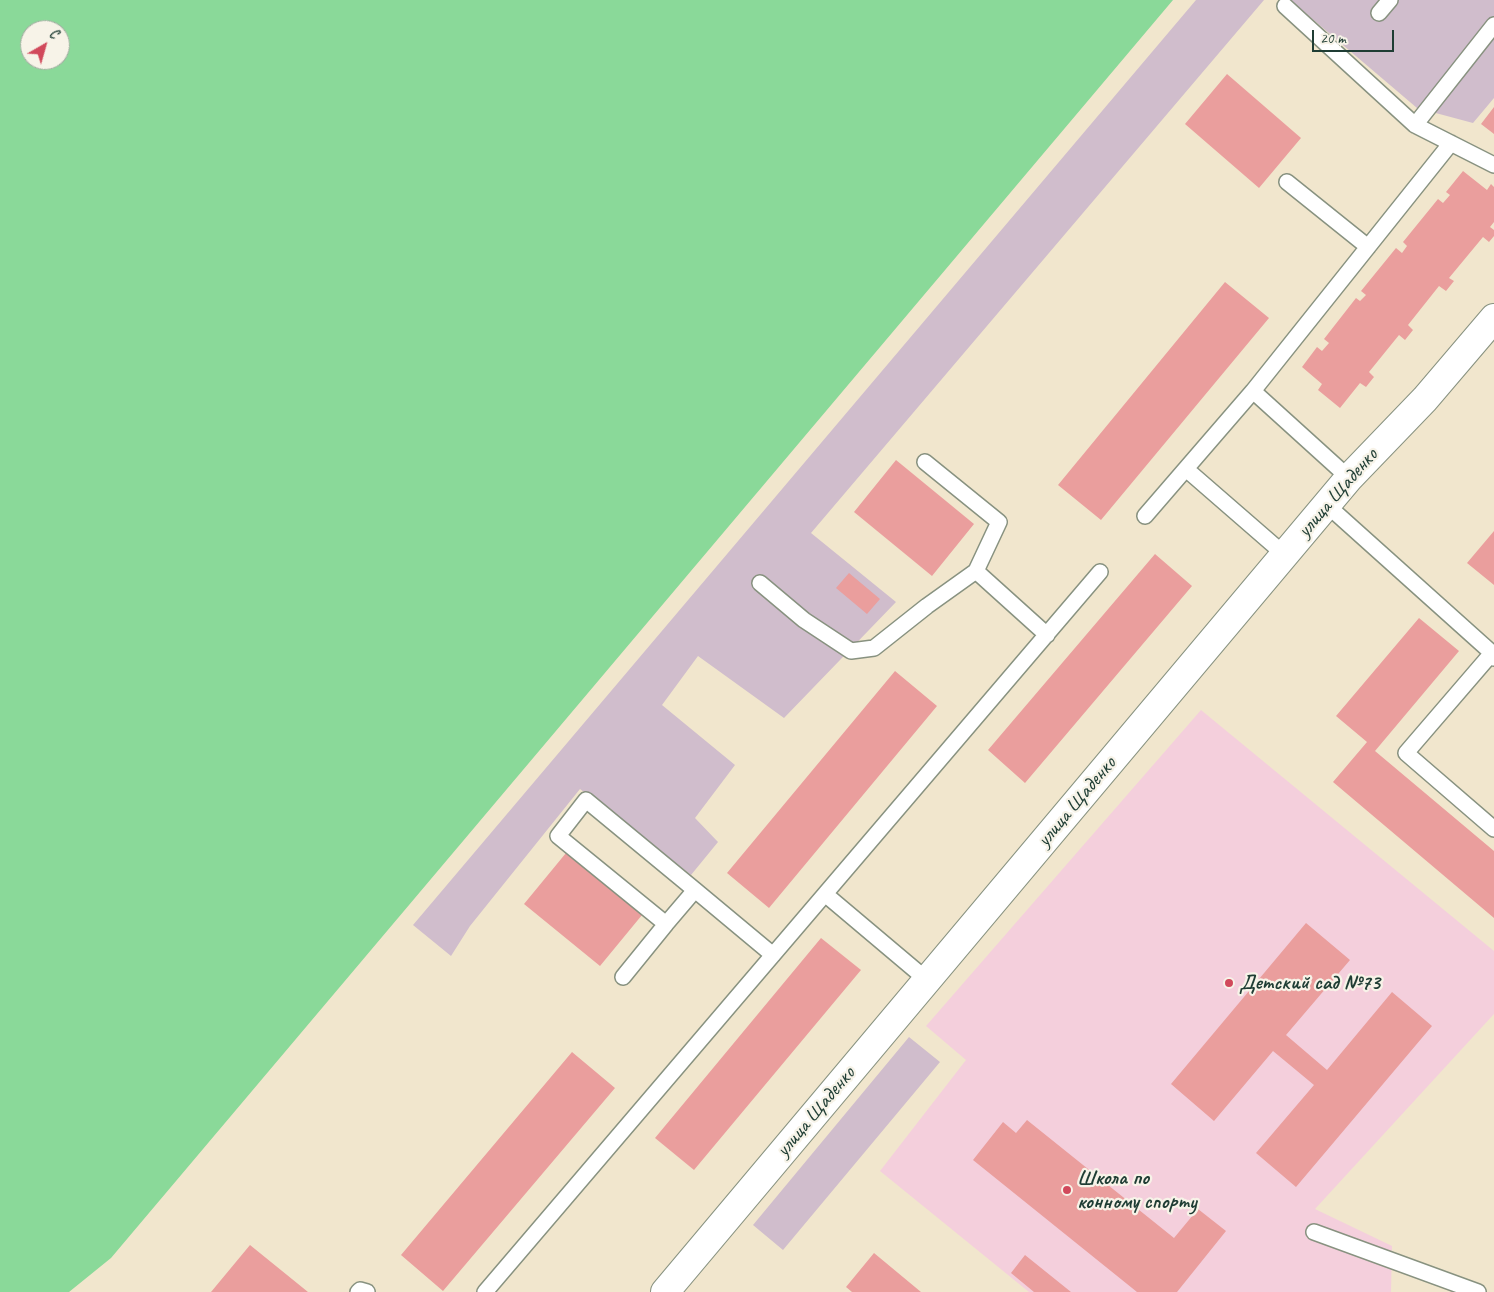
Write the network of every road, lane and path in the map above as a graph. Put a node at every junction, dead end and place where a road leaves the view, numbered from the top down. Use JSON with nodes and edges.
{"nodes":[{"id":1,"x":1390,"y":0,"type":"edge"},
{"id":2,"x":1286,"y":6,"type":"dead end"},
{"id":3,"x":1378,"y":13,"type":"dead end"},
{"id":4,"x":1494,"y":25,"type":"edge"},
{"id":5,"x":1415,"y":125,"type":"junction"},
{"id":6,"x":1451,"y":143,"type":"junction"},
{"id":7,"x":1494,"y":165,"type":"edge"},
{"id":8,"x":1287,"y":182,"type":"dead end"},
{"id":9,"x":1368,"y":247,"type":"junction"},
{"id":10,"x":1494,"y":318,"type":"edge"},
{"id":11,"x":1253,"y":391,"type":"junction"},
{"id":12,"x":925,"y":462,"type":"dead end"},
{"id":13,"x":1186,"y":469,"type":"junction"},
{"id":14,"x":1349,"y":478,"type":"junction"},
{"id":15,"x":1327,"y":505,"type":"junction"},
{"id":16,"x":1145,"y":516,"type":"dead end"},
{"id":17,"x":1285,"y":555,"type":"junction"},
{"id":18,"x":976,"y":571,"type":"junction"},
{"id":19,"x":1100,"y":572,"type":"dead end"},
{"id":20,"x":760,"y":583,"type":"dead end"},
{"id":21,"x":1047,"y":634,"type":"junction"},
{"id":22,"x":1493,"y":656,"type":"edge"},
{"id":23,"x":1494,"y":829,"type":"edge"},
{"id":24,"x":695,"y":890,"type":"junction"},
{"id":25,"x":825,"y":894,"type":"junction"},
{"id":26,"x":666,"y":924,"type":"junction"},
{"id":27,"x":773,"y":955,"type":"junction"},
{"id":28,"x":623,"y":977,"type":"dead end"},
{"id":29,"x":927,"y":980,"type":"junction"},
{"id":30,"x":1314,"y":1232,"type":"dead end"},
{"id":31,"x":358,"y":1292,"type":"edge"},
{"id":32,"x":367,"y":1292,"type":"edge"},
{"id":33,"x":485,"y":1292,"type":"edge"},
{"id":34,"x":665,"y":1292,"type":"edge"},
{"id":35,"x":1478,"y":1292,"type":"edge"}],
"edges":[{"from":1,"to":3,"type":"lane"},
{"from":2,"to":5,"type":"lane"},
{"from":4,"to":5,"type":"lane"},
{"from":5,"to":6,"type":"lane"},
{"from":6,"to":7,"type":"lane"},
{"from":6,"to":9,"type":"lane"},
{"from":8,"to":9,"type":"lane"},
{"from":9,"to":11,"type":"lane"},
{"from":10,"to":14,"type":"street","name":"улица Щаденко"},
{"from":11,"to":13,"type":"lane"},
{"from":11,"to":14,"type":"lane"},
{"from":12,"to":18,"type":"lane"},
{"from":13,"to":16,"type":"lane"},
{"from":13,"to":17,"type":"lane"},
{"from":14,"to":15,"type":"street","name":"улица Щаденко"},
{"from":15,"to":17,"type":"street","name":"улица Щаденко"},
{"from":15,"to":22,"type":"lane"},
{"from":17,"to":29,"type":"street","name":"улица Щаденко"},
{"from":18,"to":20,"type":"lane"},
{"from":18,"to":21,"type":"lane"},
{"from":19,"to":21,"type":"lane"},
{"from":21,"to":25,"type":"lane"},
{"from":22,"to":23,"type":"lane"},
{"from":24,"to":26,"type":"lane"},
{"from":24,"to":26,"type":"lane"},
{"from":24,"to":27,"type":"lane"},
{"from":25,"to":27,"type":"lane"},
{"from":25,"to":29,"type":"lane"},
{"from":26,"to":28,"type":"lane"},
{"from":27,"to":33,"type":"lane"},
{"from":29,"to":34,"type":"street","name":"улица Щаденко"},
{"from":30,"to":35,"type":"lane"},
{"from":31,"to":32,"type":"lane"}]}
